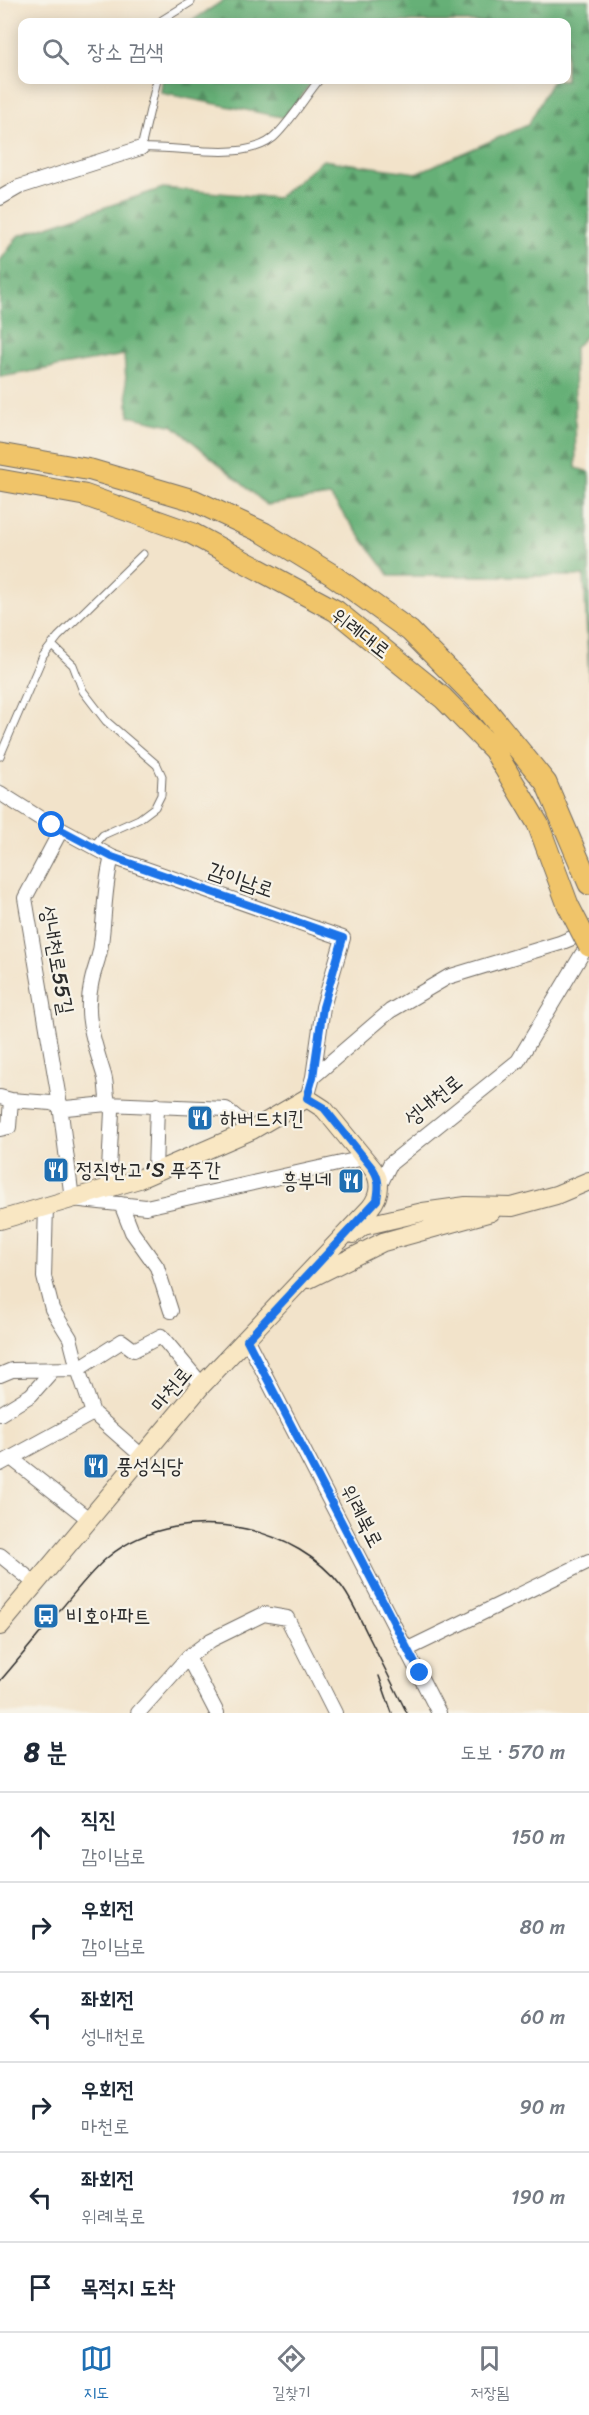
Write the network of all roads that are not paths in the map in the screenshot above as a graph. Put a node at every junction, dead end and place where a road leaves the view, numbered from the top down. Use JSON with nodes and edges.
{"nodes":[{"id":1,"x":191,"y":2,"type":"dead end"},
{"id":2,"x":165,"y":18,"type":"edge"},
{"id":3,"x":156,"y":84,"type":"edge"},
{"id":4,"x":316,"y":84,"type":"edge"},
{"id":5,"x":141,"y":148,"type":"junction"},
{"id":6,"x":0,"y":198,"type":"edge"},
{"id":7,"x":0,"y":454,"type":"edge"},
{"id":8,"x":0,"y":480,"type":"edge"},
{"id":9,"x":143,"y":554,"type":"dead end"},
{"id":10,"x":52,"y":645,"type":"junction"},
{"id":11,"x":0,"y":756,"type":"edge"},
{"id":12,"x":0,"y":793,"type":"edge"},
{"id":13,"x":61,"y":830,"type":"junction"},
{"id":14,"x":93,"y":847,"type":"junction"},
{"id":15,"x":112,"y":857,"type":"junction"},
{"id":16,"x":589,"y":884,"type":"edge"},
{"id":17,"x":589,"y":931,"type":"edge"},
{"id":18,"x":586,"y":950,"type":"edge"},
{"id":19,"x":313,"y":1077,"type":"junction"},
{"id":20,"x":5,"y":1098,"type":"edge"},
{"id":21,"x":307,"y":1098,"type":"junction"},
{"id":22,"x":107,"y":1104,"type":"junction"},
{"id":23,"x":60,"y":1105,"type":"junction"},
{"id":24,"x":157,"y":1105,"type":"junction"},
{"id":25,"x":0,"y":1129,"type":"edge"},
{"id":26,"x":252,"y":1130,"type":"junction"},
{"id":27,"x":364,"y":1158,"type":"junction"},
{"id":28,"x":155,"y":1171,"type":"junction"},
{"id":29,"x":589,"y":1181,"type":"edge"},
{"id":30,"x":380,"y":1186,"type":"junction"},
{"id":31,"x":108,"y":1189,"type":"junction"},
{"id":32,"x":72,"y":1199,"type":"junction"},
{"id":33,"x":121,"y":1204,"type":"junction"},
{"id":34,"x":46,"y":1206,"type":"junction"},
{"id":35,"x":512,"y":1207,"type":"junction"},
{"id":36,"x":0,"y":1220,"type":"edge"},
{"id":37,"x":324,"y":1258,"type":"junction"},
{"id":38,"x":302,"y":1282,"type":"junction"},
{"id":39,"x":171,"y":1311,"type":"dead end"},
{"id":40,"x":247,"y":1340,"type":"junction"},
{"id":41,"x":78,"y":1369,"type":"junction"},
{"id":42,"x":52,"y":1370,"type":"junction"},
{"id":43,"x":0,"y":1375,"type":"edge"},
{"id":44,"x":202,"y":1385,"type":"junction"},
{"id":45,"x":93,"y":1413,"type":"junction"},
{"id":46,"x":0,"y":1414,"type":"edge"},
{"id":47,"x":143,"y":1457,"type":"junction"},
{"id":48,"x":6,"y":1461,"type":"edge"},
{"id":49,"x":90,"y":1520,"type":"junction"},
{"id":50,"x":2,"y":1561,"type":"edge"},
{"id":51,"x":589,"y":1561,"type":"edge"},
{"id":52,"x":36,"y":1584,"type":"junction"},
{"id":53,"x":0,"y":1626,"type":"edge"},
{"id":54,"x":408,"y":1649,"type":"junction"},
{"id":55,"x":188,"y":1657,"type":"junction"},
{"id":56,"x":138,"y":1713,"type":"edge"},
{"id":57,"x":217,"y":1713,"type":"edge"},
{"id":58,"x":335,"y":1713,"type":"edge"},
{"id":59,"x":439,"y":1713,"type":"edge"}],
"edges":[{"from":1,"to":2,"type":"lane"},
{"from":3,"to":5,"type":"lane"},
{"from":4,"to":5,"type":"lane"},
{"from":5,"to":6,"type":"street"},
{"from":7,"to":16,"type":"main road","name":"위례대로"},
{"from":8,"to":18,"type":"main road","name":"위례대로","bridge":true},
{"from":9,"to":10,"type":"lane"},
{"from":10,"to":11,"type":"lane"},
{"from":10,"to":14,"type":"lane"},
{"from":12,"to":13,"type":"street","name":"감이남로"},
{"from":13,"to":14,"type":"street","name":"감이남로"},
{"from":13,"to":23,"type":"street","name":"성내천로55길"},
{"from":14,"to":15,"type":"street","name":"감이남로"},
{"from":15,"to":19,"type":"street","name":"감이남로"},
{"from":15,"to":22,"type":"street"},
{"from":17,"to":19,"type":"street"},
{"from":18,"to":30,"type":"street","name":"성내천로"},
{"from":19,"to":21,"type":"street"},
{"from":20,"to":23,"type":"street"},
{"from":20,"to":25,"type":"street"},
{"from":21,"to":26,"type":"main road"},
{"from":21,"to":27,"type":"main road"},
{"from":22,"to":23,"type":"street"},
{"from":22,"to":24,"type":"street"},
{"from":22,"to":31,"type":"street"},
{"from":23,"to":32,"type":"street","name":"성내천로55길"},
{"from":24,"to":26,"type":"street"},
{"from":24,"to":28,"type":"street"},
{"from":26,"to":28,"type":"main road"},
{"from":27,"to":30,"type":"main road"},
{"from":27,"to":33,"type":"street"},
{"from":28,"to":31,"type":"main road"},
{"from":29,"to":35,"type":"main road"},
{"from":30,"to":37,"type":"main road","name":"마천로"},
{"from":31,"to":32,"type":"main road"},
{"from":32,"to":33,"type":"street"},
{"from":32,"to":34,"type":"main road"},
{"from":33,"to":39,"type":"street"},
{"from":34,"to":36,"type":"main road"},
{"from":34,"to":41,"type":"street"},
{"from":35,"to":37,"type":"main road"},
{"from":35,"to":38,"type":"main road"},
{"from":37,"to":38,"type":"main road","name":"마천로"},
{"from":38,"to":40,"type":"main road","name":"마천로"},
{"from":40,"to":44,"type":"main road","name":"마천로"},
{"from":40,"to":54,"type":"street","name":"위례북로"},
{"from":41,"to":42,"type":"street"},
{"from":41,"to":44,"type":"street"},
{"from":41,"to":45,"type":"street"},
{"from":42,"to":43,"type":"street"},
{"from":42,"to":46,"type":"street"},
{"from":44,"to":47,"type":"main road","name":"마천로"},
{"from":45,"to":47,"type":"street"},
{"from":45,"to":48,"type":"street"},
{"from":47,"to":49,"type":"main road","name":"마천로"},
{"from":48,"to":49,"type":"street"},
{"from":49,"to":52,"type":"main road","name":"마천로"},
{"from":50,"to":52,"type":"street"},
{"from":51,"to":54,"type":"street"},
{"from":52,"to":53,"type":"main road","name":"마천로"},
{"from":54,"to":59,"type":"street","name":"위례북로"},
{"from":55,"to":56,"type":"street"},
{"from":55,"to":57,"type":"street"},
{"from":55,"to":58,"type":"street"}]}
